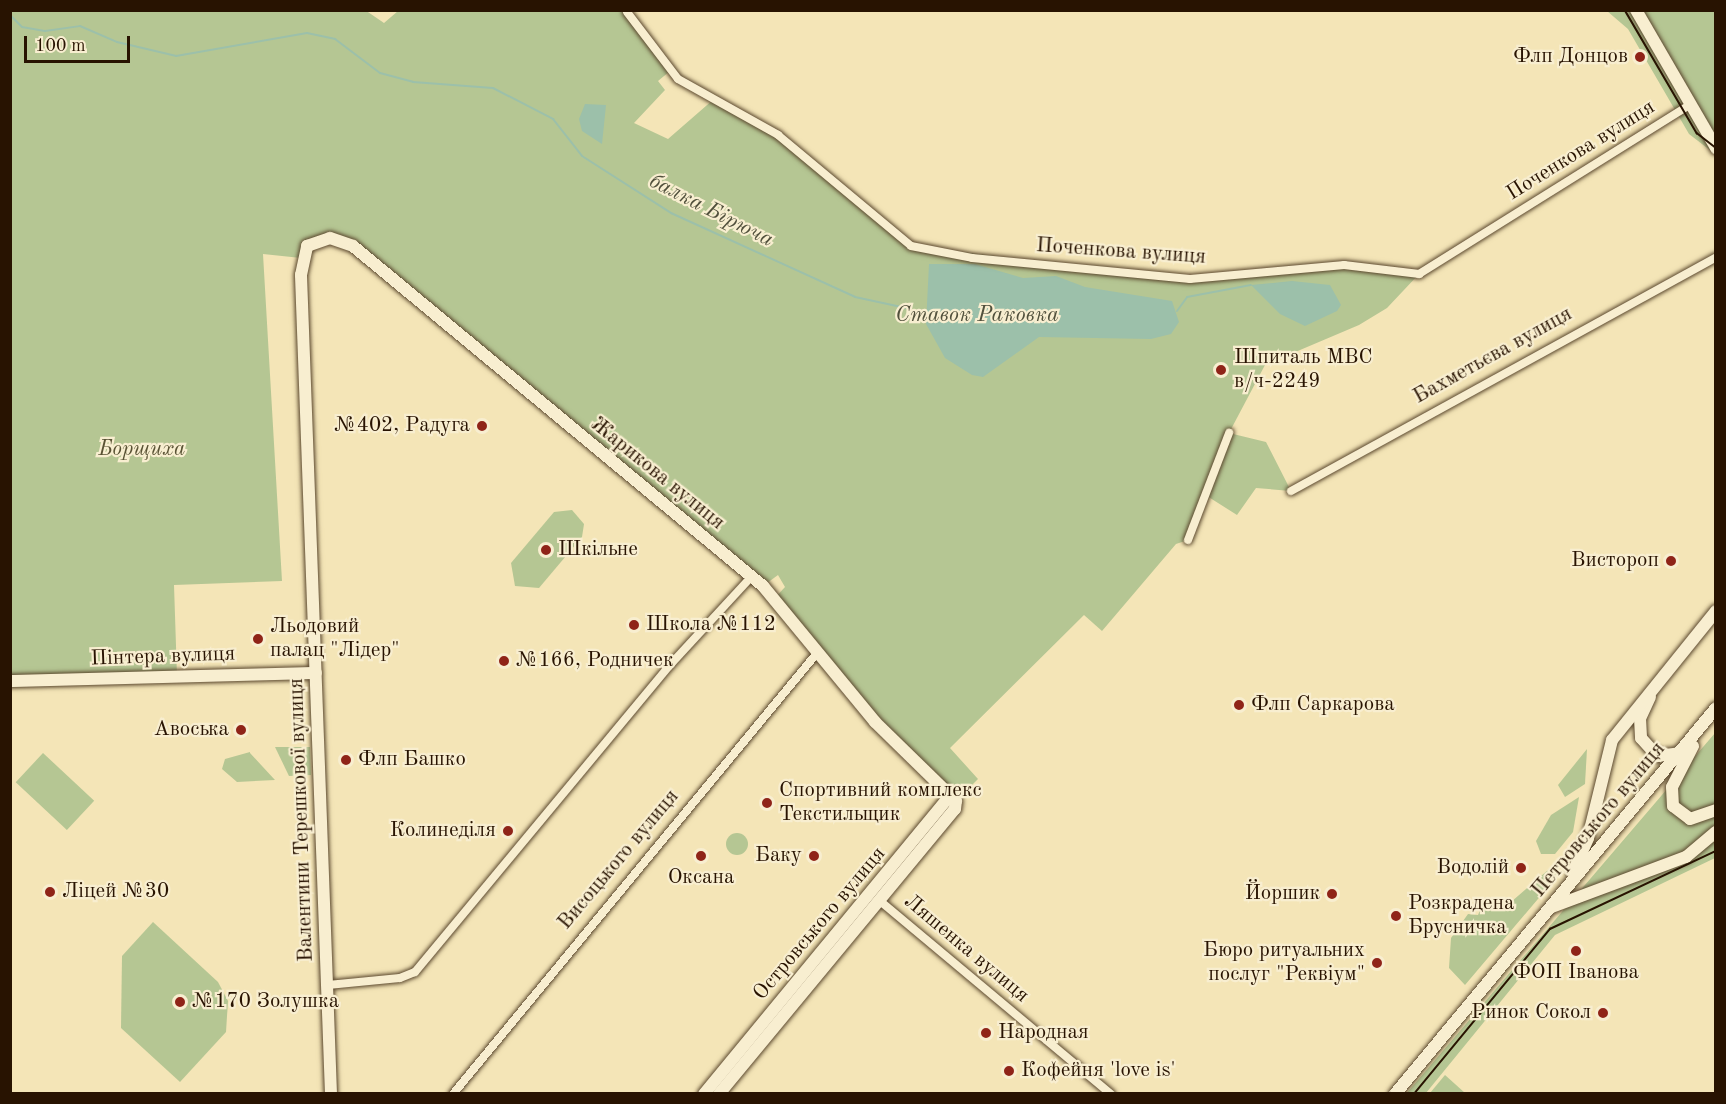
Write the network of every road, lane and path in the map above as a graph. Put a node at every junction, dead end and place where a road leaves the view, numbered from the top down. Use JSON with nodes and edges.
{"nodes":[{"id":1,"x":1636,"y":10,"type":"edge"},
{"id":2,"x":627,"y":12,"type":"edge"},
{"id":3,"x":1689,"y":105,"type":"junction"},
{"id":4,"x":1716,"y":148,"type":"edge"},
{"id":5,"x":1716,"y":257,"type":"edge"},
{"id":6,"x":301,"y":258,"type":"joint"},
{"id":7,"x":1229,"y":433,"type":"dead end"},
{"id":8,"x":1291,"y":491,"type":"dead end"},
{"id":9,"x":1188,"y":540,"type":"dead end"},
{"id":10,"x":752,"y":576,"type":"junction"},
{"id":11,"x":1716,"y":611,"type":"edge"},
{"id":12,"x":817,"y":653,"type":"junction"},
{"id":13,"x":1669,"y":668,"type":"junction"},
{"id":14,"x":316,"y":673,"type":"junction"},
{"id":15,"x":10,"y":681,"type":"edge"},
{"id":16,"x":1713,"y":711,"type":"edge"},
{"id":17,"x":1680,"y":753,"type":"junction"},
{"id":18,"x":956,"y":801,"type":"junction"},
{"id":19,"x":1716,"y":810,"type":"edge"},
{"id":20,"x":1716,"y":832,"type":"edge"},
{"id":21,"x":880,"y":901,"type":"junction"},
{"id":22,"x":1552,"y":907,"type":"junction"},
{"id":23,"x":328,"y":985,"type":"junction"},
{"id":24,"x":330,"y":1094,"type":"edge"},
{"id":25,"x":453,"y":1094,"type":"edge"},
{"id":26,"x":704,"y":1094,"type":"edge"},
{"id":27,"x":719,"y":1094,"type":"edge"},
{"id":28,"x":1111,"y":1094,"type":"edge"},
{"id":29,"x":1395,"y":1094,"type":"edge"}],
"edges":[{"from":1,"to":3,"type":"street"},
{"from":2,"to":3,"type":"street","name":"Поченкова вулиця"},
{"from":3,"to":4,"type":"street"},
{"from":5,"to":8,"type":"street","name":"Бахметьєва вулиця"},
{"from":6,"to":10,"type":"street","name":"Жарикова вулиця"},
{"from":6,"to":14,"type":"street","name":"Валентини Терешкової вулиця"},
{"from":7,"to":9,"type":"street"},
{"from":10,"to":12,"type":"street","name":"Жарикова вулиця"},
{"from":10,"to":23,"type":"street"},
{"from":11,"to":13,"type":"street"},
{"from":12,"to":18,"type":"street","name":"Жарикова вулиця"},
{"from":12,"to":25,"type":"street","name":"Висоцького вулиця"},
{"from":13,"to":17,"type":"street"},
{"from":13,"to":22,"type":"street"},
{"from":14,"to":15,"type":"street","name":"Пінтера вулиця"},
{"from":14,"to":23,"type":"street","name":"Валентини Терешкової вулиця"},
{"from":16,"to":17,"type":"street","name":"Петровського вулиця"},
{"from":16,"to":19,"type":"street"},
{"from":17,"to":22,"type":"street","name":"Петровського вулиця"},
{"from":18,"to":21,"type":"street","name":"Островського вулиця"},
{"from":18,"to":26,"type":"street","name":"Островського вулиця"},
{"from":20,"to":22,"type":"street"},
{"from":21,"to":27,"type":"street","name":"Островського вулиця"},
{"from":21,"to":28,"type":"street","name":"Ляшенка вулиця"},
{"from":22,"to":29,"type":"street","name":"Петровського вулиця"},
{"from":23,"to":24,"type":"street","name":"Валентини Терешкової вулиця"}]}
